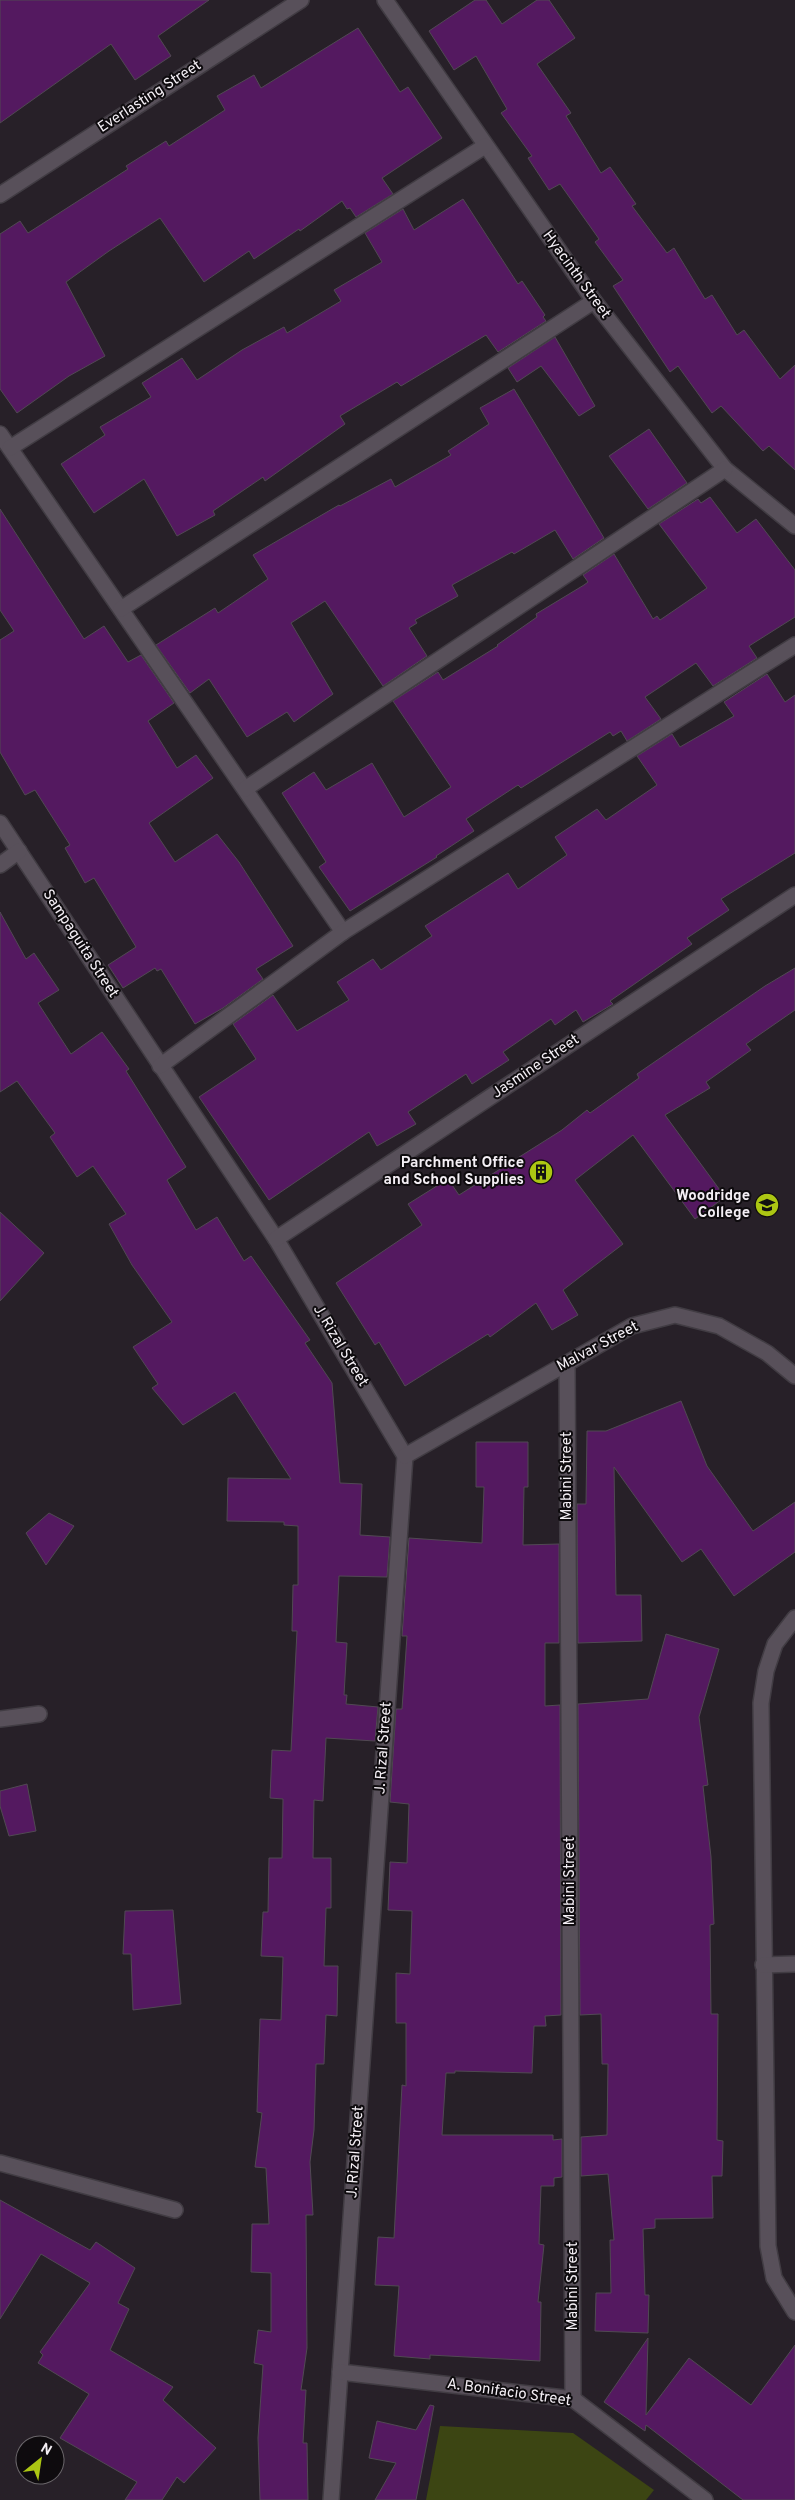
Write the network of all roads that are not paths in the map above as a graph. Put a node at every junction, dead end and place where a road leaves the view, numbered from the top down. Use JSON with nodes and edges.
{"nodes":[{"id":1,"x":300,"y":0,"type":"edge"},
{"id":2,"x":385,"y":0,"type":"edge"},
{"id":3,"x":485,"y":146,"type":"junction"},
{"id":4,"x":0,"y":195,"type":"edge"},
{"id":5,"x":594,"y":301,"type":"junction"},
{"id":6,"x":0,"y":434,"type":"edge"},
{"id":7,"x":10,"y":448,"type":"junction"},
{"id":8,"x":725,"y":469,"type":"junction"},
{"id":9,"x":795,"y":526,"type":"edge"},
{"id":10,"x":121,"y":609,"type":"junction"},
{"id":11,"x":795,"y":645,"type":"edge"},
{"id":12,"x":245,"y":789,"type":"junction"},
{"id":13,"x":0,"y":823,"type":"edge"},
{"id":14,"x":19,"y":852,"type":"junction"},
{"id":15,"x":0,"y":864,"type":"edge"},
{"id":16,"x":795,"y":894,"type":"edge"},
{"id":17,"x":344,"y":932,"type":"junction"},
{"id":18,"x":160,"y":1066,"type":"junction"},
{"id":19,"x":276,"y":1239,"type":"junction"},
{"id":20,"x":566,"y":1363,"type":"junction"},
{"id":21,"x":795,"y":1376,"type":"edge"},
{"id":22,"x":405,"y":1456,"type":"junction"},
{"id":23,"x":795,"y":1618,"type":"edge"},
{"id":24,"x":39,"y":1714,"type":"dead end"},
{"id":25,"x":0,"y":1719,"type":"edge"},
{"id":26,"x":795,"y":1964,"type":"edge"},
{"id":27,"x":763,"y":1965,"type":"junction"},
{"id":28,"x":0,"y":2163,"type":"edge"},
{"id":29,"x":175,"y":2210,"type":"dead end"},
{"id":30,"x":795,"y":2312,"type":"edge"},
{"id":31,"x":340,"y":2372,"type":"junction"},
{"id":32,"x":573,"y":2399,"type":"junction"},
{"id":33,"x":331,"y":2500,"type":"edge"},
{"id":34,"x":706,"y":2500,"type":"edge"}],
"edges":[{"from":1,"to":4,"type":"street","name":"Everlasting Street"},
{"from":2,"to":3,"type":"street","name":"Hyacinth Street"},
{"from":3,"to":5,"type":"street","name":"Hyacinth Street"},
{"from":3,"to":7,"type":"street"},
{"from":5,"to":8,"type":"street","name":"Hyacinth Street"},
{"from":5,"to":10,"type":"street"},
{"from":6,"to":7,"type":"street"},
{"from":7,"to":10,"type":"street"},
{"from":8,"to":9,"type":"street","name":"Hyacinth Street"},
{"from":8,"to":12,"type":"street"},
{"from":10,"to":12,"type":"street"},
{"from":11,"to":17,"type":"street"},
{"from":12,"to":17,"type":"street"},
{"from":13,"to":14,"type":"street","name":"Sampaguita Street"},
{"from":14,"to":15,"type":"street"},
{"from":14,"to":18,"type":"street","name":"Sampaguita Street"},
{"from":16,"to":19,"type":"street","name":"Jasmine Street"},
{"from":17,"to":18,"type":"street"},
{"from":18,"to":19,"type":"street","name":"J. Rizal Street"},
{"from":19,"to":22,"type":"street","name":"J. Rizal Street"},
{"from":20,"to":21,"type":"street","name":"Malvar Street"},
{"from":20,"to":22,"type":"street","name":"Malvar Street"},
{"from":20,"to":32,"type":"street","name":"Mabini Street"},
{"from":22,"to":31,"type":"street","name":"J. Rizal Street"},
{"from":23,"to":27,"type":"street"},
{"from":24,"to":25,"type":"street"},
{"from":26,"to":27,"type":"street"},
{"from":27,"to":30,"type":"street"},
{"from":28,"to":29,"type":"street"},
{"from":31,"to":32,"type":"street","name":"A. Bonifacio Street"},
{"from":31,"to":33,"type":"street","name":"J. Rizal Street"},
{"from":32,"to":34,"type":"street","name":"A. Bonifacio Street"}]}
